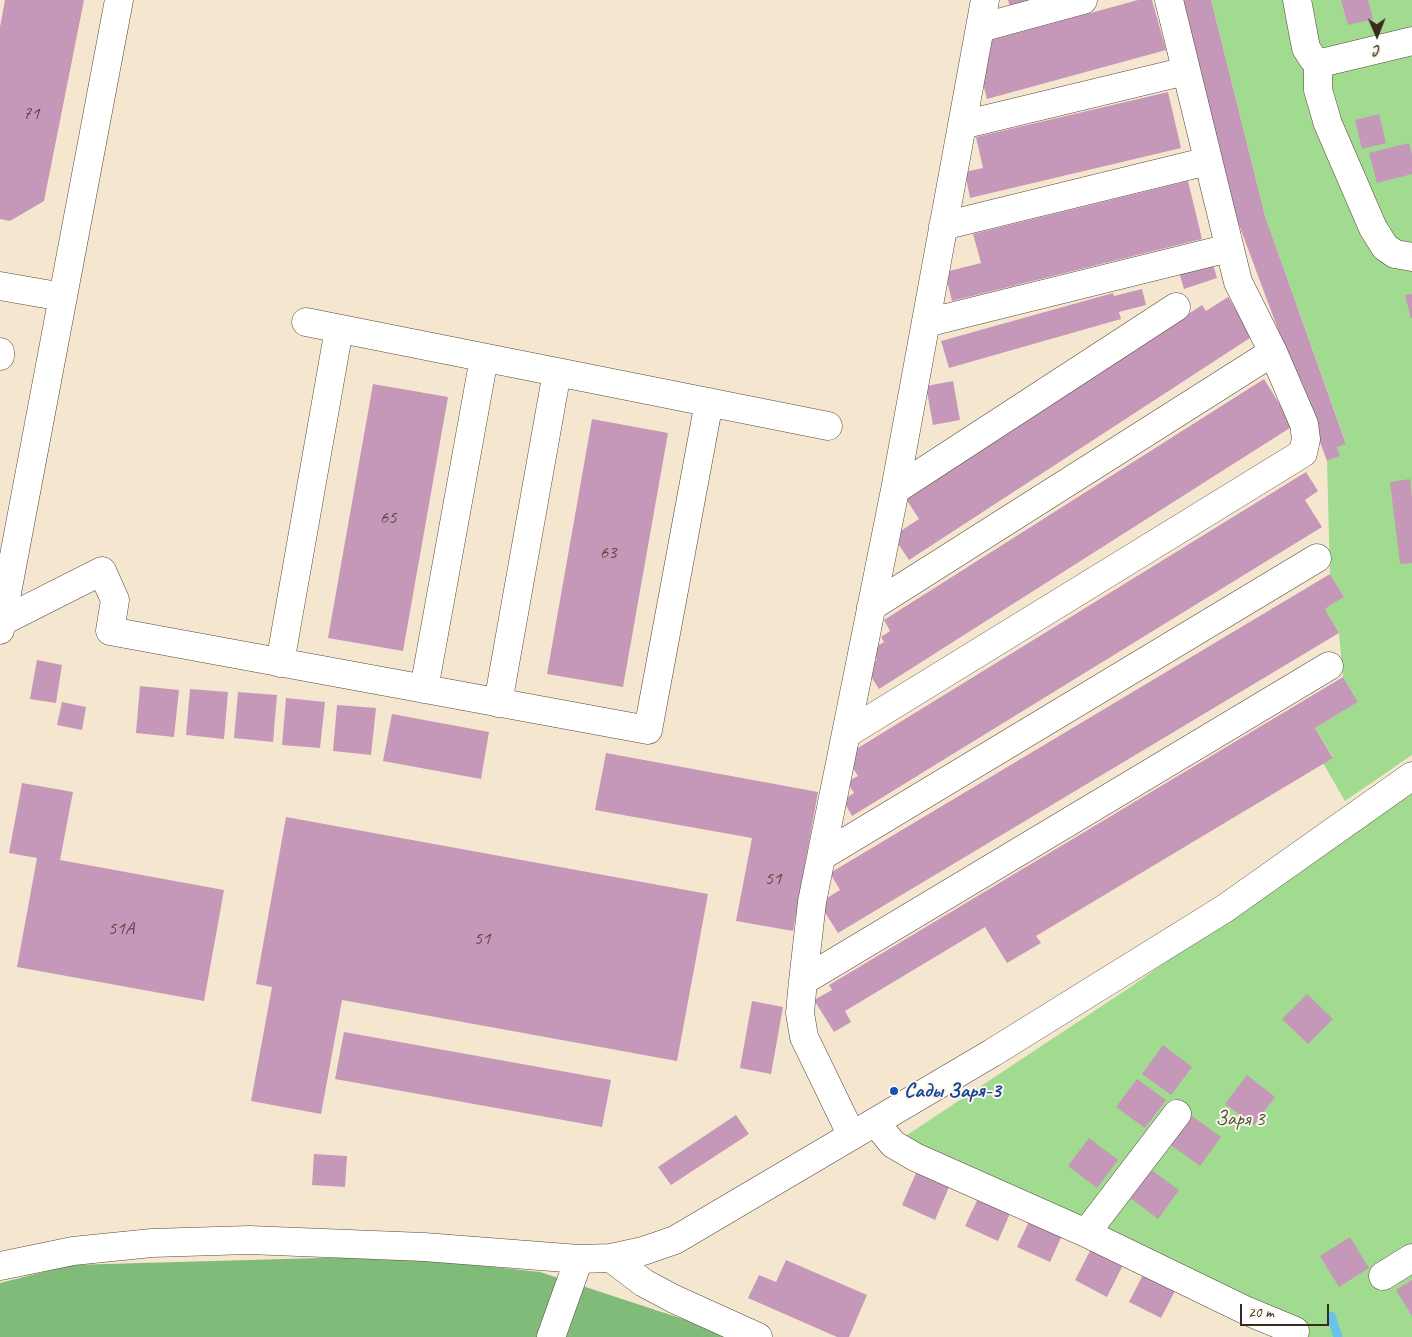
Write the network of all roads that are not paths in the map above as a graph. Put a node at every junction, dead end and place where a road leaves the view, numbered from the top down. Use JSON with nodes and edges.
{"nodes":[{"id":1,"x":119,"y":0,"type":"edge"},
{"id":2,"x":985,"y":0,"type":"edge"},
{"id":3,"x":1084,"y":0,"type":"edge"},
{"id":4,"x":1170,"y":0,"type":"edge"},
{"id":5,"x":1298,"y":0,"type":"edge"},
{"id":6,"x":980,"y":28,"type":"junction"},
{"id":7,"x":1412,"y":40,"type":"edge"},
{"id":8,"x":1321,"y":63,"type":"junction"},
{"id":9,"x":1186,"y":71,"type":"junction"},
{"id":10,"x":962,"y":125,"type":"junction"},
{"id":11,"x":1208,"y":161,"type":"junction"},
{"id":12,"x":944,"y":226,"type":"junction"},
{"id":13,"x":1228,"y":248,"type":"junction"},
{"id":14,"x":1412,"y":257,"type":"edge"},
{"id":15,"x":0,"y":286,"type":"edge"},
{"id":16,"x":63,"y":297,"type":"junction"},
{"id":17,"x":1176,"y":307,"type":"dead end"},
{"id":18,"x":306,"y":322,"type":"dead end"},
{"id":19,"x":926,"y":323,"type":"junction"},
{"id":20,"x":339,"y":329,"type":"junction"},
{"id":21,"x":0,"y":352,"type":"edge"},
{"id":22,"x":1273,"y":352,"type":"junction"},
{"id":23,"x":0,"y":356,"type":"edge"},
{"id":24,"x":484,"y":358,"type":"junction"},
{"id":25,"x":557,"y":372,"type":"junction"},
{"id":26,"x":708,"y":402,"type":"junction"},
{"id":27,"x":828,"y":426,"type":"dead end"},
{"id":28,"x":895,"y":490,"type":"junction"},
{"id":29,"x":1317,"y":558,"type":"dead end"},
{"id":30,"x":871,"y":607,"type":"junction"},
{"id":31,"x":1,"y":626,"type":"edge"},
{"id":32,"x":280,"y":663,"type":"junction"},
{"id":33,"x":1329,"y":666,"type":"dead end"},
{"id":34,"x":424,"y":689,"type":"junction"},
{"id":35,"x":498,"y":702,"type":"junction"},
{"id":36,"x":846,"y":734,"type":"junction"},
{"id":37,"x":1412,"y":776,"type":"edge"},
{"id":38,"x":822,"y":856,"type":"junction"},
{"id":39,"x":803,"y":981,"type":"junction"},
{"id":40,"x":1178,"y":1114,"type":"dead end"},
{"id":41,"x":875,"y":1122,"type":"junction"},
{"id":42,"x":852,"y":1136,"type":"junction"},
{"id":43,"x":1086,"y":1233,"type":"junction"},
{"id":44,"x":579,"y":1258,"type":"junction"},
{"id":45,"x":611,"y":1258,"type":"junction"},
{"id":46,"x":1412,"y":1258,"type":"edge"},
{"id":47,"x":0,"y":1266,"type":"edge"},
{"id":48,"x":1383,"y":1276,"type":"dead end"},
{"id":49,"x":1295,"y":1331,"type":"dead end"},
{"id":50,"x":551,"y":1337,"type":"edge"},
{"id":51,"x":758,"y":1337,"type":"edge"}],
"edges":[{"from":1,"to":16,"type":"street"},
{"from":2,"to":6,"type":"street"},
{"from":3,"to":6,"type":"street"},
{"from":4,"to":9,"type":"street"},
{"from":5,"to":8,"type":"street"},
{"from":6,"to":10,"type":"street"},
{"from":7,"to":8,"type":"street"},
{"from":8,"to":14,"type":"street"},
{"from":9,"to":10,"type":"street"},
{"from":9,"to":11,"type":"street"},
{"from":10,"to":12,"type":"street"},
{"from":11,"to":12,"type":"street"},
{"from":11,"to":13,"type":"street"},
{"from":12,"to":19,"type":"street"},
{"from":13,"to":19,"type":"street"},
{"from":13,"to":22,"type":"street"},
{"from":15,"to":16,"type":"street"},
{"from":16,"to":31,"type":"street"},
{"from":17,"to":28,"type":"street"},
{"from":18,"to":20,"type":"street"},
{"from":19,"to":28,"type":"street"},
{"from":20,"to":24,"type":"street"},
{"from":20,"to":32,"type":"street"},
{"from":21,"to":23,"type":"street"},
{"from":22,"to":30,"type":"street"},
{"from":22,"to":36,"type":"street"},
{"from":24,"to":25,"type":"street"},
{"from":24,"to":34,"type":"street"},
{"from":25,"to":26,"type":"street"},
{"from":25,"to":35,"type":"street"},
{"from":26,"to":27,"type":"street"},
{"from":26,"to":35,"type":"street"},
{"from":28,"to":30,"type":"street"},
{"from":29,"to":38,"type":"street"},
{"from":30,"to":36,"type":"street"},
{"from":31,"to":32,"type":"street"},
{"from":32,"to":34,"type":"street"},
{"from":33,"to":39,"type":"street"},
{"from":34,"to":35,"type":"street"},
{"from":36,"to":38,"type":"street"},
{"from":37,"to":41,"type":"street"},
{"from":38,"to":39,"type":"street"},
{"from":39,"to":42,"type":"street"},
{"from":40,"to":43,"type":"street"},
{"from":41,"to":42,"type":"street"},
{"from":41,"to":43,"type":"street"},
{"from":42,"to":45,"type":"street"},
{"from":43,"to":49,"type":"street"},
{"from":44,"to":45,"type":"street"},
{"from":44,"to":47,"type":"street"},
{"from":44,"to":50,"type":"street"},
{"from":45,"to":51,"type":"street"},
{"from":46,"to":48,"type":"street"}]}
